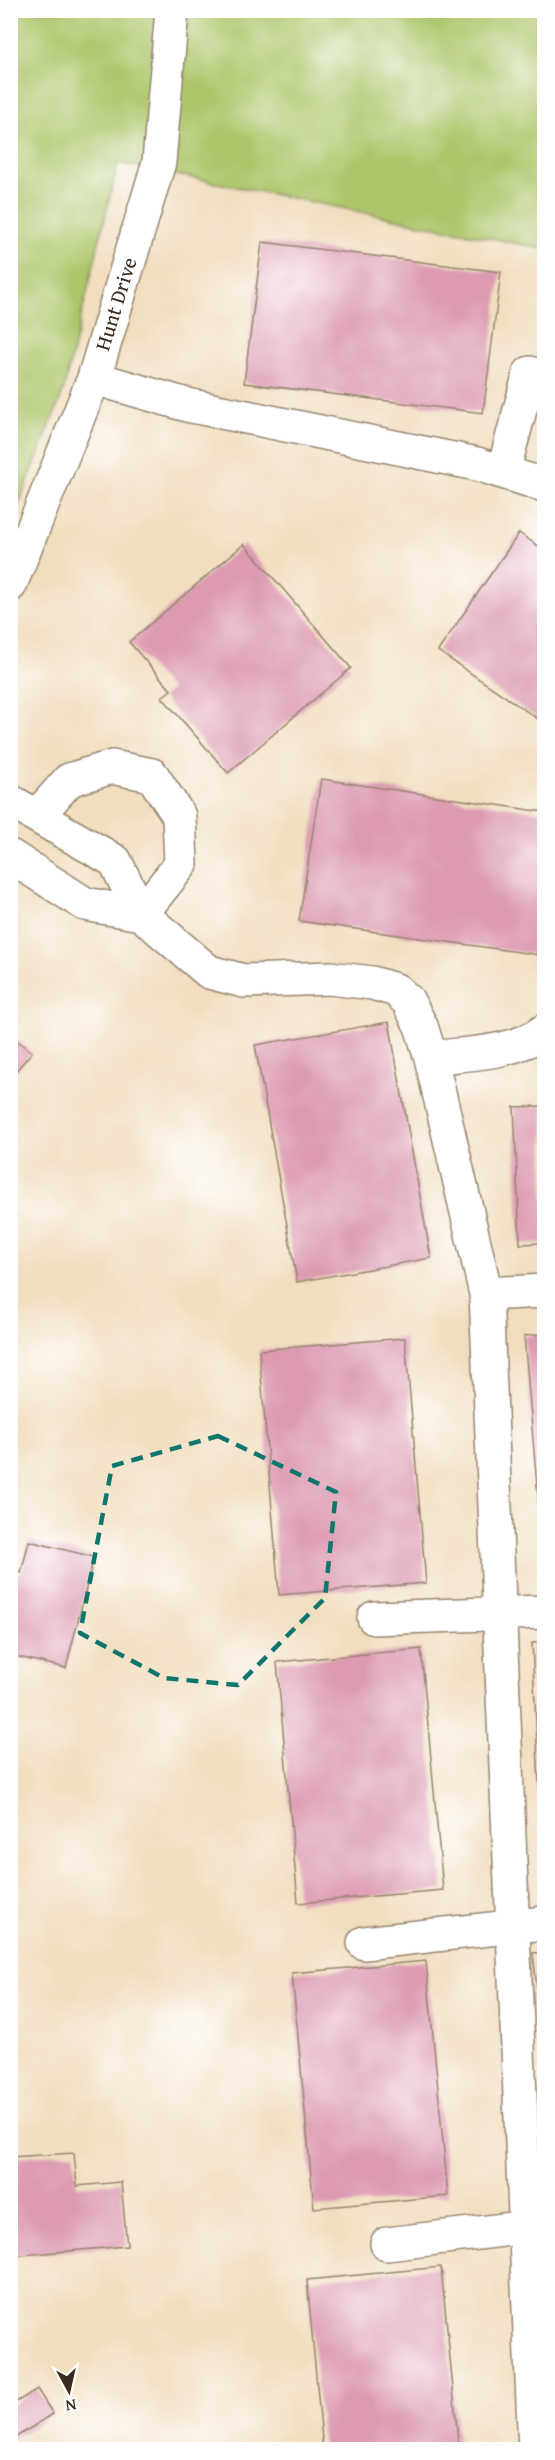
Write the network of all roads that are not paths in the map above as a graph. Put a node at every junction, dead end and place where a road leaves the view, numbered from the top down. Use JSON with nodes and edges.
{"nodes":[{"id":1,"x":172,"y":10,"type":"edge"},
{"id":2,"x":530,"y":373,"type":"dead end"},
{"id":3,"x":94,"y":378,"type":"junction"},
{"id":4,"x":503,"y":472,"type":"junction"},
{"id":5,"x":544,"y":485,"type":"edge"},
{"id":6,"x":10,"y":585,"type":"edge"},
{"id":7,"x":24,"y":808,"type":"edge"},
{"id":8,"x":10,"y":856,"type":"edge"},
{"id":9,"x":141,"y":914,"type":"junction"},
{"id":10,"x":544,"y":1031,"type":"edge"},
{"id":11,"x":431,"y":1058,"type":"junction"},
{"id":12,"x":544,"y":1291,"type":"edge"},
{"id":13,"x":486,"y":1294,"type":"junction"},
{"id":14,"x":544,"y":1612,"type":"edge"},
{"id":15,"x":499,"y":1614,"type":"junction"},
{"id":16,"x":374,"y":1618,"type":"dead end"},
{"id":17,"x":529,"y":1924,"type":"edge"},
{"id":18,"x":364,"y":1943,"type":"dead end"},
{"id":19,"x":535,"y":2226,"type":"edge"},
{"id":20,"x":387,"y":2244,"type":"dead end"},
{"id":21,"x":535,"y":2450,"type":"edge"}],
"edges":[{"from":1,"to":3,"type":"street","name":"Hunt Drive"},
{"from":2,"to":4,"type":"street"},
{"from":3,"to":4,"type":"street"},
{"from":3,"to":6,"type":"street","name":"Hunt Drive"},
{"from":4,"to":5,"type":"street"},
{"from":7,"to":9,"type":"street"},
{"from":7,"to":9,"type":"street"},
{"from":8,"to":9,"type":"street"},
{"from":9,"to":11,"type":"street"},
{"from":10,"to":11,"type":"street"},
{"from":11,"to":13,"type":"street"},
{"from":12,"to":13,"type":"street"},
{"from":13,"to":15,"type":"street"},
{"from":14,"to":15,"type":"street"},
{"from":15,"to":16,"type":"street"},
{"from":15,"to":17,"type":"street"},
{"from":17,"to":18,"type":"street"},
{"from":17,"to":19,"type":"street"},
{"from":19,"to":20,"type":"street"},
{"from":19,"to":21,"type":"street"}]}
